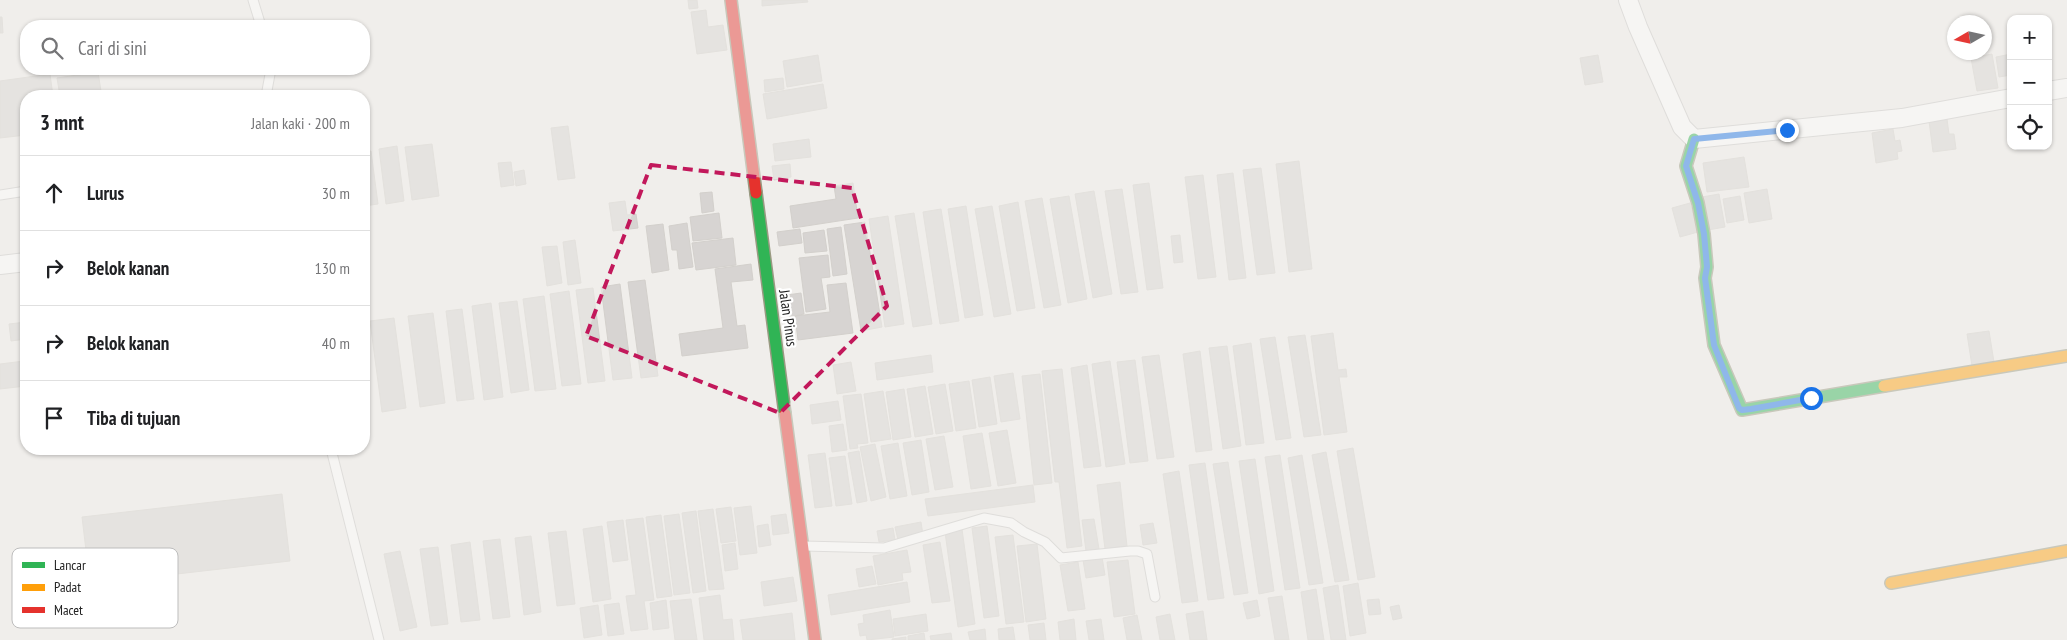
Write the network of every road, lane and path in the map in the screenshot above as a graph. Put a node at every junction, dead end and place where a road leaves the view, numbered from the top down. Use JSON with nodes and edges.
{"nodes":[{"id":1,"x":253,"y":0,"type":"edge"},
{"id":2,"x":731,"y":0,"type":"edge"},
{"id":3,"x":1628,"y":0,"type":"edge"},
{"id":4,"x":259,"y":20,"type":"edge"},
{"id":5,"x":270,"y":75,"type":"edge"},
{"id":6,"x":2067,"y":88,"type":"edge"},
{"id":7,"x":267,"y":90,"type":"edge"},
{"id":8,"x":2052,"y":91,"type":"edge"},
{"id":9,"x":2007,"y":99,"type":"edge"},
{"id":10,"x":1694,"y":139,"type":"junction"},
{"id":11,"x":20,"y":192,"type":"edge"},
{"id":12,"x":0,"y":194,"type":"edge"},
{"id":13,"x":20,"y":263,"type":"edge"},
{"id":14,"x":0,"y":265,"type":"edge"},
{"id":15,"x":2067,"y":356,"type":"edge"},
{"id":16,"x":333,"y":455,"type":"edge"},
{"id":17,"x":804,"y":546,"type":"junction"},
{"id":18,"x":2067,"y":551,"type":"edge"},
{"id":19,"x":1891,"y":583,"type":"dead end"},
{"id":20,"x":1155,"y":597,"type":"dead end"},
{"id":21,"x":379,"y":640,"type":"edge"},
{"id":22,"x":815,"y":640,"type":"edge"}],
"edges":[{"from":1,"to":4,"type":"lane"},
{"from":2,"to":17,"type":"street","name":"Jalan Pinus"},
{"from":3,"to":10,"type":"street"},
{"from":5,"to":7,"type":"lane"},
{"from":6,"to":8,"type":"street"},
{"from":9,"to":10,"type":"street"},
{"from":10,"to":15,"type":"street"},
{"from":11,"to":12,"type":"lane"},
{"from":13,"to":14,"type":"street"},
{"from":16,"to":21,"type":"lane"},
{"from":17,"to":20,"type":"lane"},
{"from":17,"to":22,"type":"street","name":"Jalan Pinus"},
{"from":18,"to":19,"type":"street"}]}
